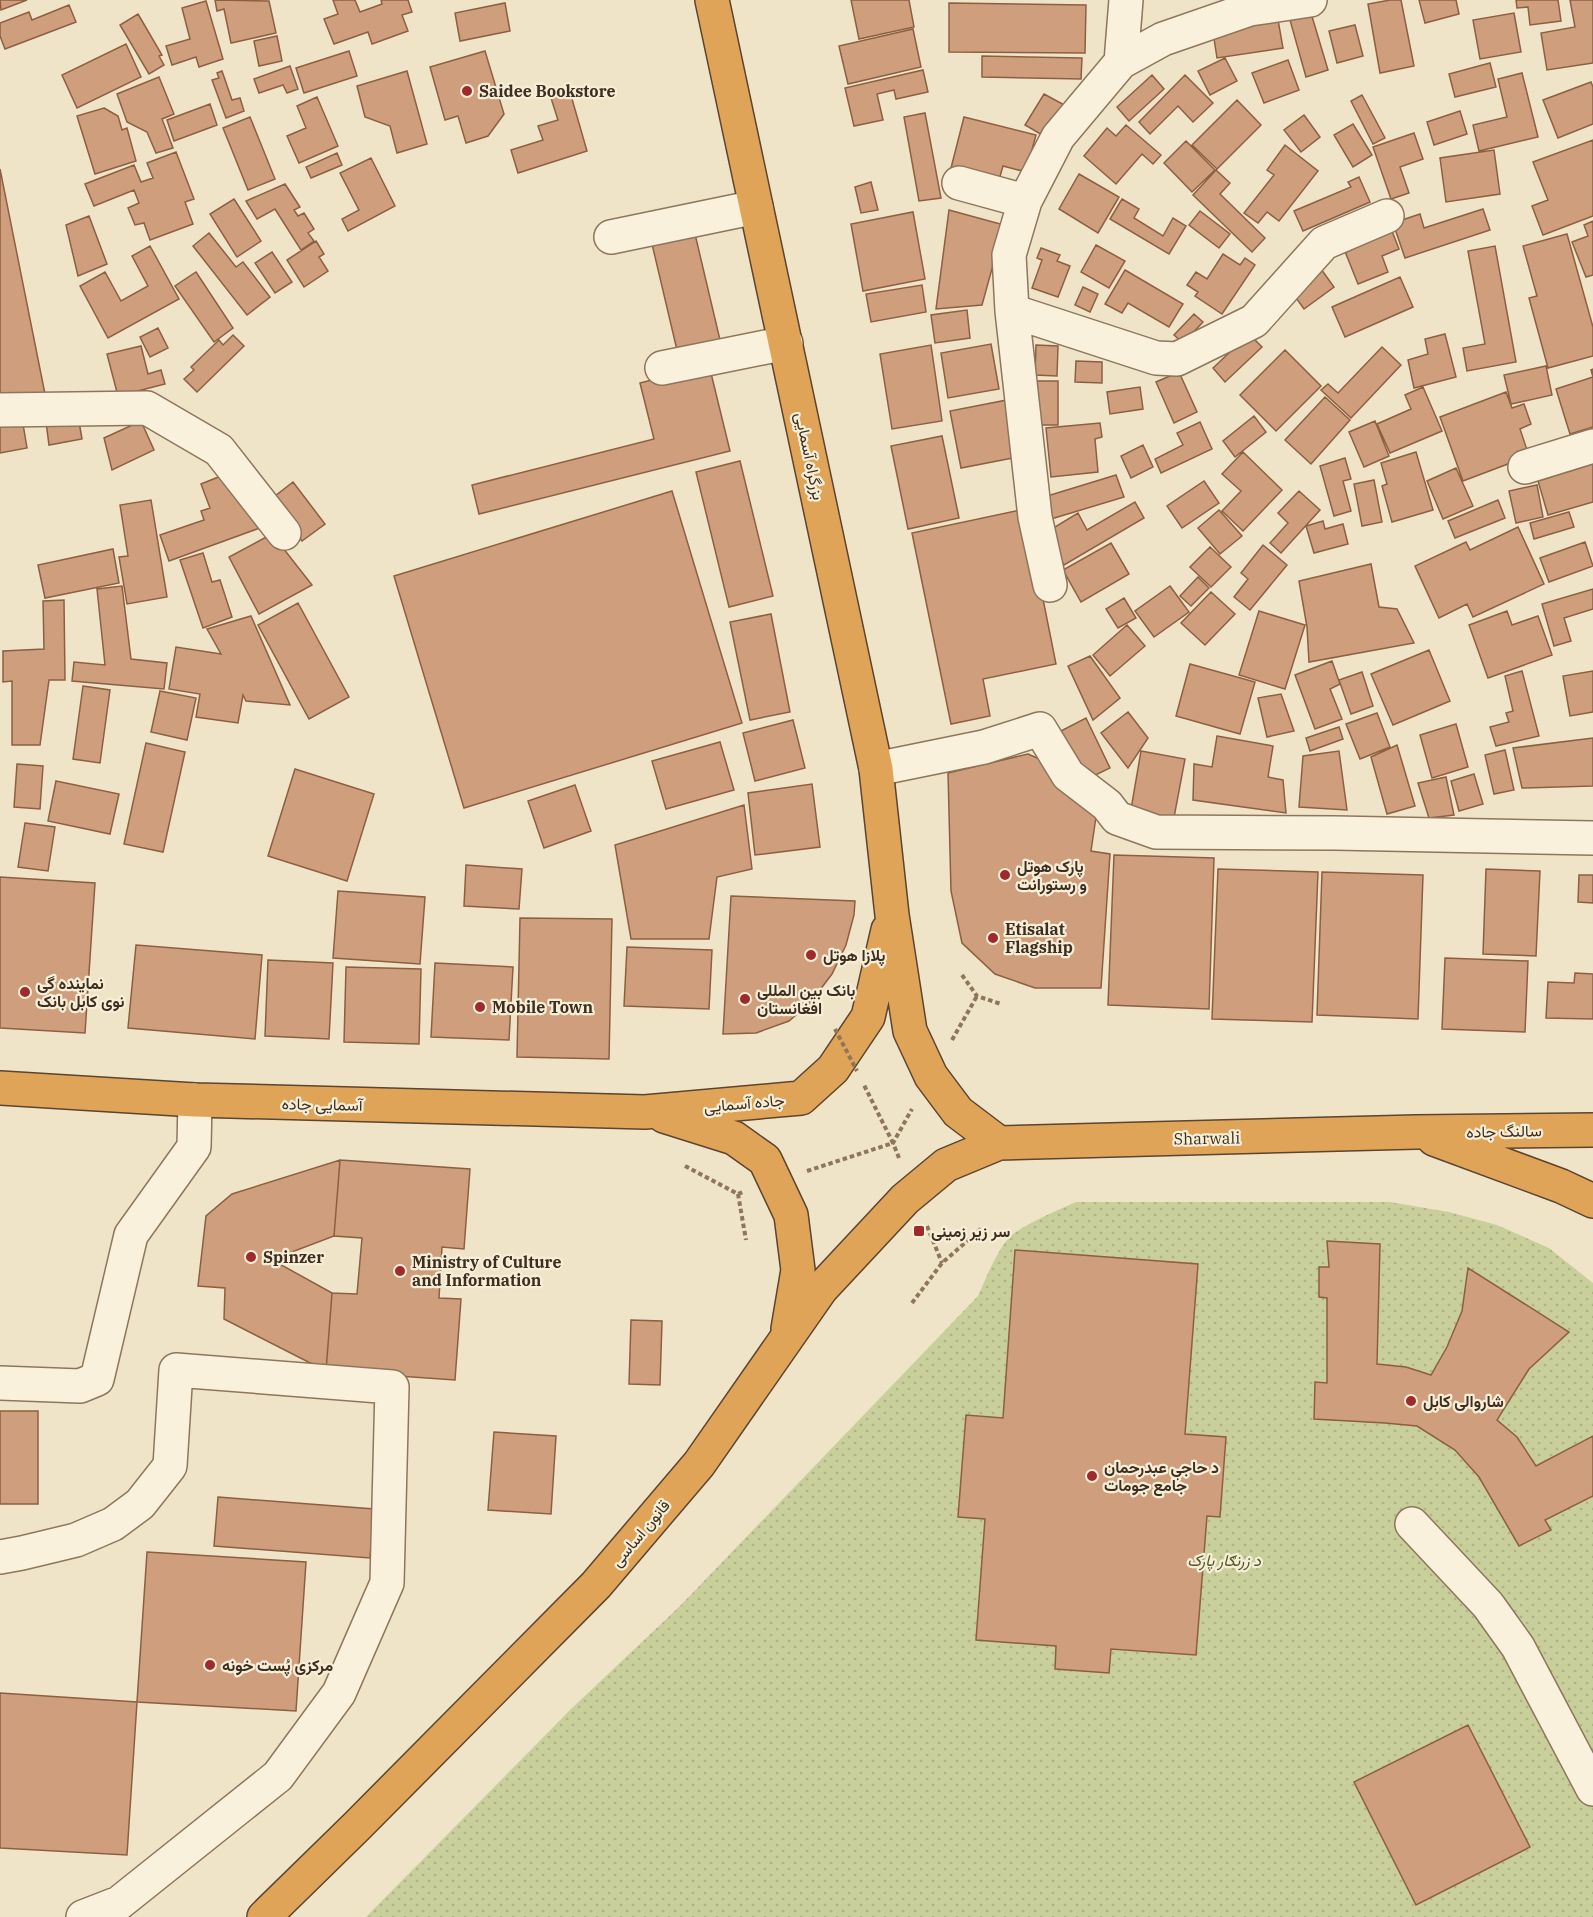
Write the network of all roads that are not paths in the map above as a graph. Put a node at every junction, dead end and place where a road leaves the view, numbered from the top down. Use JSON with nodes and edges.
{"nodes":[{"id":1,"x":712,"y":0,"type":"edge"},
{"id":2,"x":1126,"y":0,"type":"edge"},
{"id":3,"x":1310,"y":0,"type":"edge"},
{"id":4,"x":1121,"y":62,"type":"junction"},
{"id":5,"x":959,"y":183,"type":"dead end"},
{"id":6,"x":1025,"y":201,"type":"junction"},
{"id":7,"x":756,"y":207,"type":"junction"},
{"id":8,"x":1387,"y":216,"type":"dead end"},
{"id":9,"x":611,"y":237,"type":"dead end"},
{"id":10,"x":1012,"y":311,"type":"junction"},
{"id":11,"x":786,"y":343,"type":"junction"},
{"id":12,"x":662,"y":368,"type":"dead end"},
{"id":13,"x":0,"y":410,"type":"edge"},
{"id":14,"x":1593,"y":446,"type":"edge"},
{"id":15,"x":1525,"y":467,"type":"dead end"},
{"id":16,"x":284,"y":533,"type":"dead end"},
{"id":17,"x":1050,"y":585,"type":"dead end"},
{"id":18,"x":876,"y":770,"type":"junction"},
{"id":19,"x":1593,"y":838,"type":"edge"},
{"id":20,"x":892,"y":915,"type":"junction"},
{"id":21,"x":0,"y":1088,"type":"edge"},
{"id":22,"x":195,"y":1100,"type":"junction"},
{"id":23,"x":645,"y":1112,"type":"junction"},
{"id":24,"x":1593,"y":1130,"type":"edge"},
{"id":25,"x":1416,"y":1132,"type":"junction"},
{"id":26,"x":999,"y":1143,"type":"junction"},
{"id":27,"x":1593,"y":1201,"type":"edge"},
{"id":28,"x":786,"y":1341,"type":"junction"},
{"id":29,"x":0,"y":1383,"type":"edge"},
{"id":30,"x":1412,"y":1524,"type":"dead end"},
{"id":31,"x":0,"y":1557,"type":"edge"},
{"id":32,"x":1593,"y":1789,"type":"edge"},
{"id":33,"x":84,"y":1917,"type":"edge"},
{"id":34,"x":264,"y":1917,"type":"edge"}],
"edges":[{"from":1,"to":7,"type":"highway","name":"بزرگراه آسمایی"},
{"from":2,"to":4,"type":"street"},
{"from":3,"to":4,"type":"street"},
{"from":4,"to":6,"type":"street"},
{"from":5,"to":6,"type":"street"},
{"from":6,"to":10,"type":"street"},
{"from":7,"to":9,"type":"street"},
{"from":7,"to":11,"type":"highway","name":"بزرگراه آسمایی"},
{"from":8,"to":10,"type":"street"},
{"from":10,"to":17,"type":"street"},
{"from":11,"to":12,"type":"street"},
{"from":11,"to":18,"type":"highway","name":"بزرگراه آسمایی"},
{"from":13,"to":16,"type":"street"},
{"from":14,"to":15,"type":"street"},
{"from":18,"to":19,"type":"street"},
{"from":18,"to":20,"type":"highway","name":"بزرگراه آسمایی"},
{"from":20,"to":23,"type":"highway","name":"جاده آسمایی"},
{"from":20,"to":26,"type":"highway"},
{"from":21,"to":22,"type":"highway","name":"آسمایی جاده"},
{"from":22,"to":23,"type":"highway","name":"آسمایی جاده"},
{"from":22,"to":29,"type":"street"},
{"from":23,"to":28,"type":"highway"},
{"from":24,"to":25,"type":"highway","name":"سالنگ جاده"},
{"from":25,"to":26,"type":"highway","name":"Sharwali"},
{"from":25,"to":27,"type":"highway"},
{"from":26,"to":28,"type":"highway","name":"قانون اساسی"},
{"from":28,"to":34,"type":"highway","name":"قانون اساسی"},
{"from":30,"to":32,"type":"street"},
{"from":31,"to":33,"type":"street"}]}
